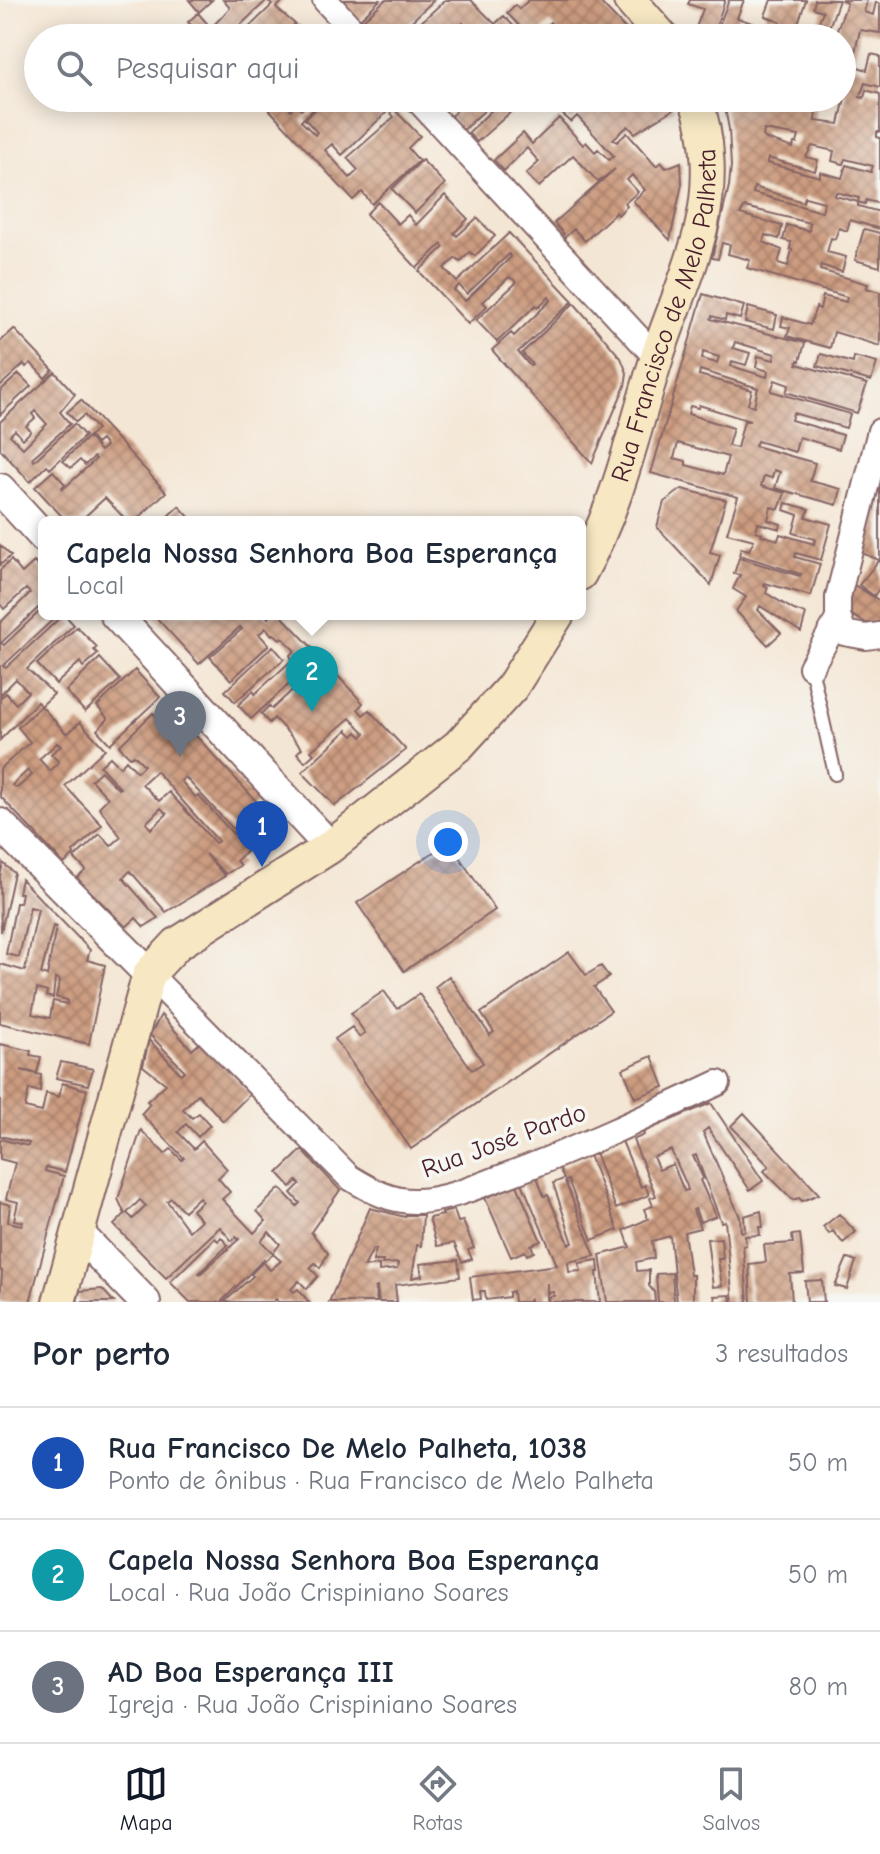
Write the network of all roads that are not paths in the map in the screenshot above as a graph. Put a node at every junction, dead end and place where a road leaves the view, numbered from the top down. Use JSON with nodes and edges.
{"nodes":[{"id":1,"x":325,"y":0,"type":"edge"},
{"id":2,"x":630,"y":0,"type":"edge"},
{"id":3,"x":347,"y":24,"type":"edge"},
{"id":4,"x":651,"y":24,"type":"edge"},
{"id":5,"x":429,"y":112,"type":"edge"},
{"id":6,"x":698,"y":112,"type":"edge"},
{"id":7,"x":657,"y":358,"type":"junction"},
{"id":8,"x":880,"y":431,"type":"edge"},
{"id":9,"x":0,"y":489,"type":"edge"},
{"id":10,"x":38,"y":530,"type":"edge"},
{"id":11,"x":586,"y":563,"type":"edge"},
{"id":12,"x":838,"y":608,"type":"junction"},
{"id":13,"x":121,"y":620,"type":"edge"},
{"id":14,"x":554,"y":620,"type":"edge"},
{"id":15,"x":880,"y":635,"type":"edge"},
{"id":16,"x":811,"y":667,"type":"joint"},
{"id":17,"x":835,"y":774,"type":"dead end"},
{"id":18,"x":0,"y":824,"type":"edge"},
{"id":19,"x":330,"y":847,"type":"junction"},
{"id":20,"x":149,"y":974,"type":"junction"},
{"id":21,"x":718,"y":1083,"type":"dead end"},
{"id":22,"x":78,"y":1233,"type":"junction"},
{"id":23,"x":59,"y":1302,"type":"edge"},
{"id":24,"x":145,"y":1302,"type":"edge"}],
"edges":[{"from":1,"to":3,"type":"street"},
{"from":2,"to":4,"type":"main road"},
{"from":5,"to":7,"type":"street"},
{"from":6,"to":7,"type":"main road","name":"Rua Francisco de Melo Palheta"},
{"from":7,"to":11,"type":"main road","name":"Rua Francisco de Melo Palheta"},
{"from":8,"to":12,"type":"street"},
{"from":9,"to":10,"type":"street"},
{"from":12,"to":15,"type":"street"},
{"from":12,"to":16,"type":"street"},
{"from":13,"to":19,"type":"street"},
{"from":14,"to":19,"type":"main road"},
{"from":16,"to":17,"type":"lane"},
{"from":18,"to":20,"type":"street"},
{"from":19,"to":20,"type":"main road"},
{"from":20,"to":21,"type":"street","name":"Rua José Pardo"},
{"from":20,"to":22,"type":"main road"},
{"from":22,"to":23,"type":"main road"},
{"from":22,"to":24,"type":"street"}]}
